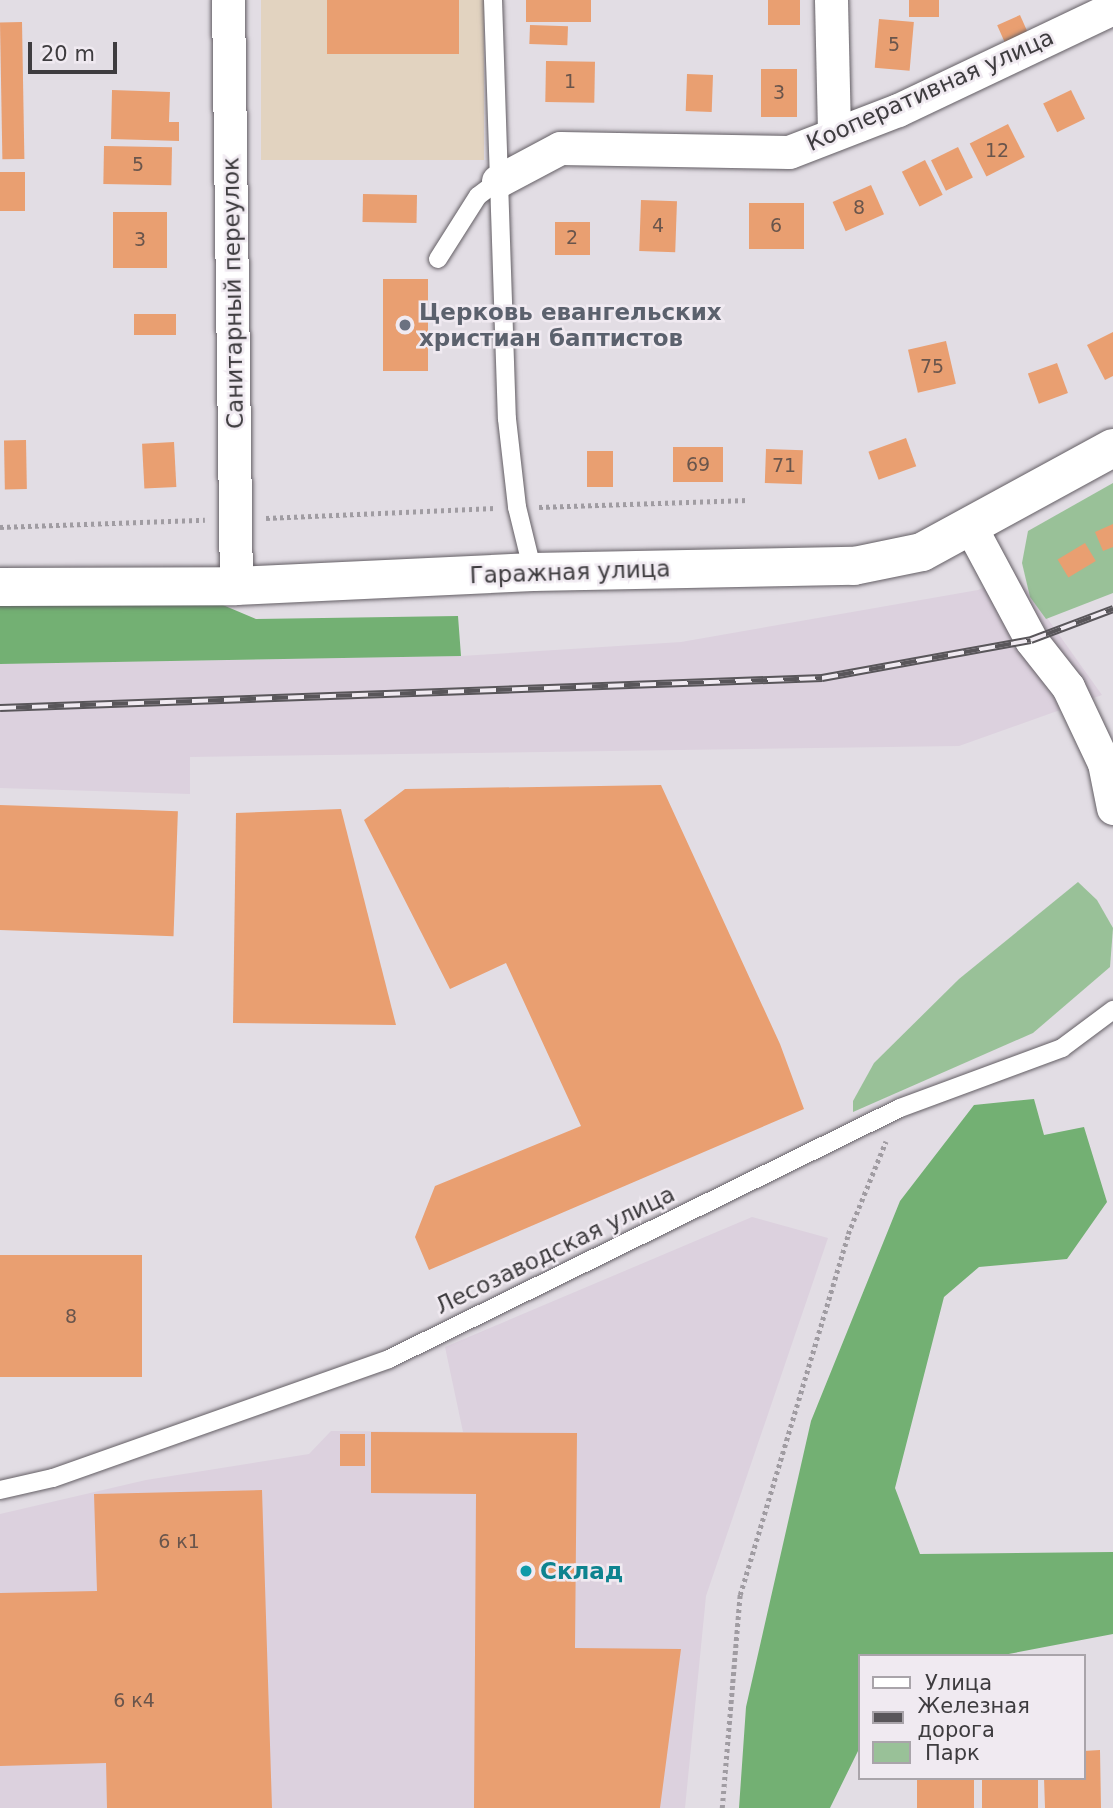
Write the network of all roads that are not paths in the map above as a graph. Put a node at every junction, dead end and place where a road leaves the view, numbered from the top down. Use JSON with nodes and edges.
{"nodes":[{"id":1,"x":228,"y":0,"type":"edge"},
{"id":2,"x":493,"y":0,"type":"edge"},
{"id":3,"x":831,"y":0,"type":"edge"},
{"id":4,"x":1113,"y":8,"type":"edge"},
{"id":5,"x":834,"y":134,"type":"junction"},
{"id":6,"x":498,"y":181,"type":"junction"},
{"id":7,"x":438,"y":259,"type":"dead end"},
{"id":8,"x":1113,"y":448,"type":"edge"},
{"id":9,"x":970,"y":526,"type":"junction"},
{"id":10,"x":533,"y":572,"type":"junction"},
{"id":11,"x":236,"y":586,"type":"junction"},
{"id":12,"x":0,"y":587,"type":"edge"},
{"id":13,"x":1109,"y":761,"type":"edge"},
{"id":14,"x":1113,"y":808,"type":"edge"},
{"id":15,"x":1113,"y":1010,"type":"edge"},
{"id":16,"x":0,"y":1490,"type":"edge"}],
"edges":[{"from":1,"to":11,"type":"street","name":"Санитарный переулок"},
{"from":2,"to":6,"type":"lane"},
{"from":3,"to":5,"type":"street"},
{"from":4,"to":5,"type":"street","name":"Кооперативная улица"},
{"from":5,"to":6,"type":"street","name":"Кооперативная улица"},
{"from":6,"to":7,"type":"lane"},
{"from":6,"to":10,"type":"lane"},
{"from":8,"to":9,"type":"street","name":"Гаражная улица"},
{"from":9,"to":10,"type":"street","name":"Гаражная улица"},
{"from":9,"to":13,"type":"street"},
{"from":10,"to":11,"type":"street","name":"Гаражная улица"},
{"from":11,"to":12,"type":"street","name":"Гаражная улица"},
{"from":13,"to":14,"type":"street"},
{"from":15,"to":16,"type":"lane","name":"Лесозаводская улица"}]}
